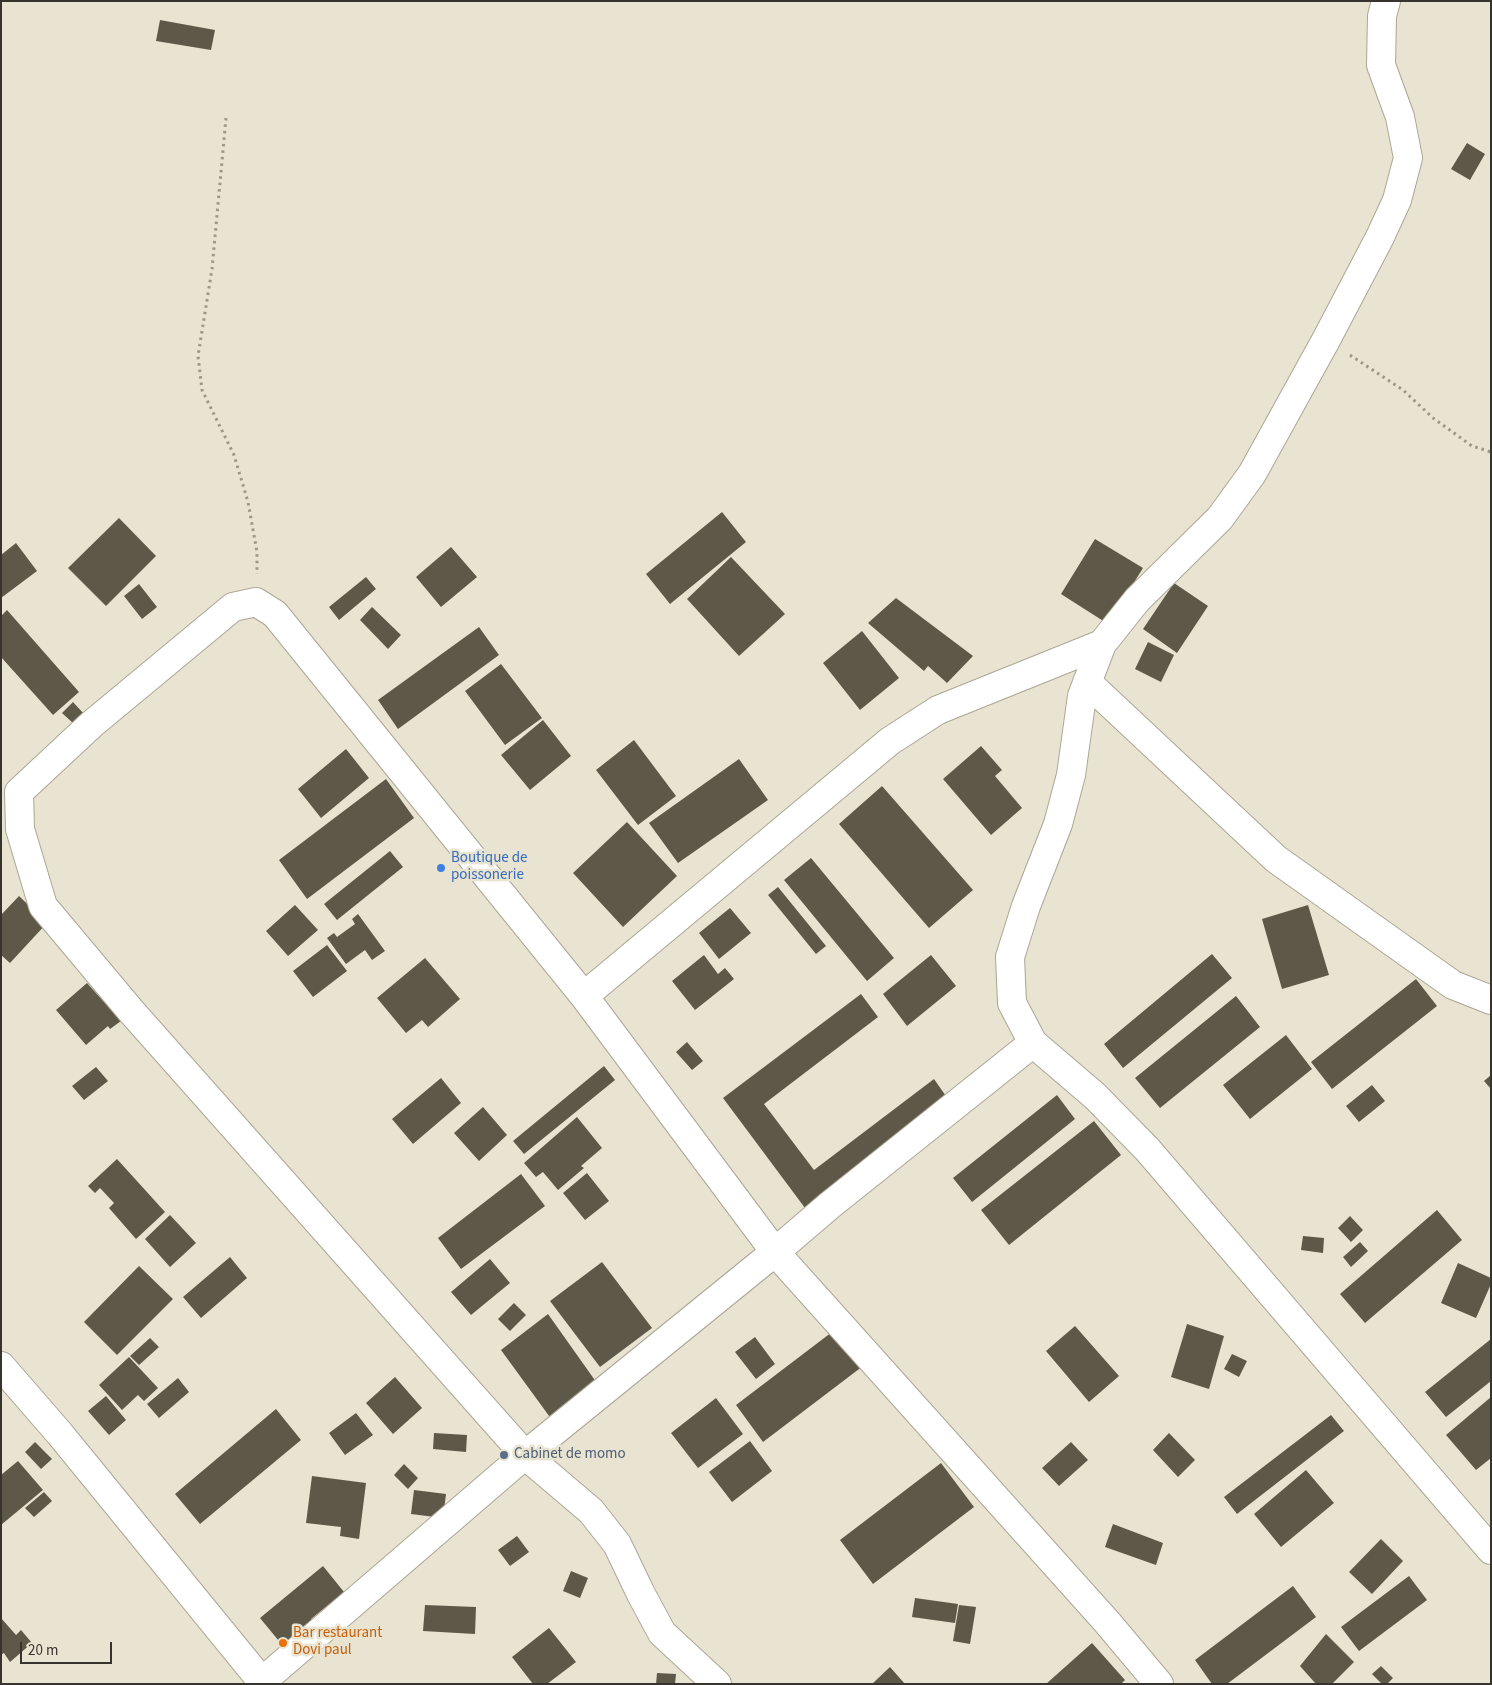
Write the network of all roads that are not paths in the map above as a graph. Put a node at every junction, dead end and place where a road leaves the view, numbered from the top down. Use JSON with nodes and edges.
{"nodes":[{"id":1,"x":1386,"y":1,"type":"edge"},
{"id":2,"x":1102,"y":644,"type":"junction"},
{"id":3,"x":1087,"y":682,"type":"junction"},
{"id":4,"x":1,"y":805,"type":"edge"},
{"id":5,"x":11,"y":835,"type":"edge"},
{"id":6,"x":584,"y":996,"type":"junction"},
{"id":7,"x":1491,"y":1000,"type":"edge"},
{"id":8,"x":1033,"y":1042,"type":"junction"},
{"id":9,"x":775,"y":1252,"type":"junction"},
{"id":10,"x":1,"y":1366,"type":"edge"},
{"id":11,"x":525,"y":1455,"type":"junction"},
{"id":12,"x":1491,"y":1550,"type":"edge"},
{"id":13,"x":261,"y":1683,"type":"edge"},
{"id":14,"x":717,"y":1684,"type":"edge"},
{"id":15,"x":1159,"y":1684,"type":"edge"}],
"edges":[{"from":1,"to":2,"type":"street"},
{"from":2,"to":3,"type":"street"},
{"from":2,"to":6,"type":"street"},
{"from":3,"to":7,"type":"street"},
{"from":3,"to":8,"type":"street"},
{"from":4,"to":5,"type":"street"},
{"from":5,"to":6,"type":"street"},
{"from":5,"to":11,"type":"street"},
{"from":6,"to":9,"type":"street"},
{"from":8,"to":9,"type":"street"},
{"from":8,"to":12,"type":"street"},
{"from":9,"to":11,"type":"street"},
{"from":9,"to":15,"type":"street"},
{"from":10,"to":13,"type":"street"},
{"from":11,"to":13,"type":"street"},
{"from":11,"to":14,"type":"street"}]}
